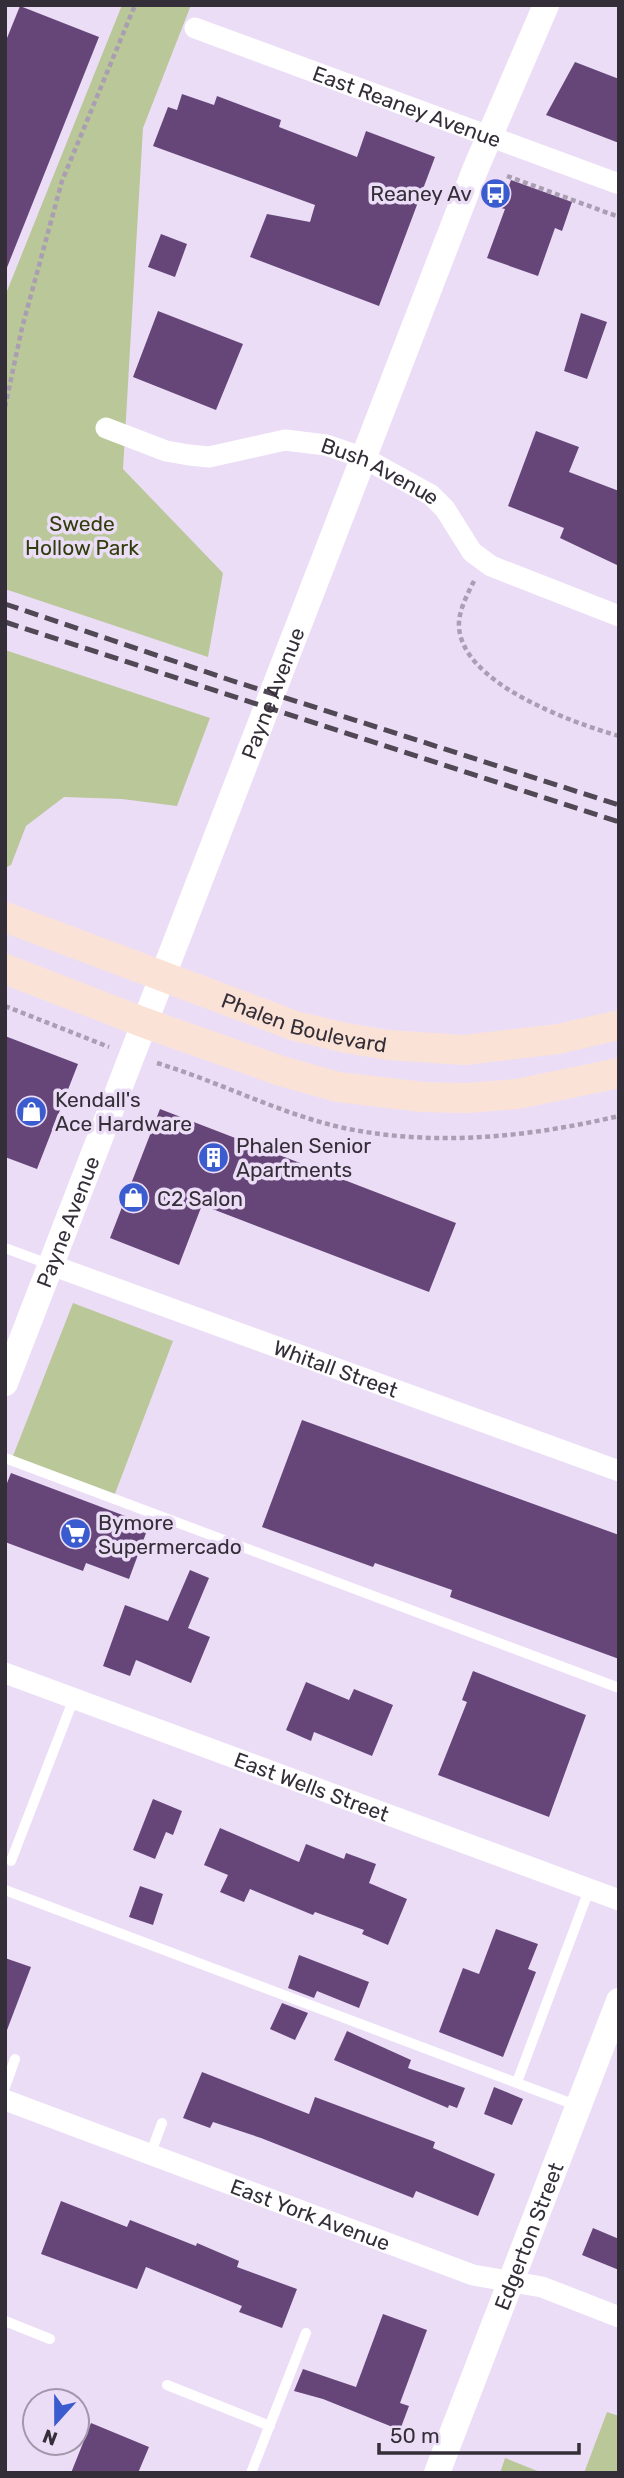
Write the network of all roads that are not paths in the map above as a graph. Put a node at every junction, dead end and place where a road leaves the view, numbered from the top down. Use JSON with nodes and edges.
{"nodes":[{"id":1,"x":546,"y":5,"type":"edge"},
{"id":2,"x":195,"y":28,"type":"dead end"},
{"id":3,"x":489,"y":136,"type":"junction"},
{"id":4,"x":619,"y":184,"type":"edge"},
{"id":5,"x":106,"y":429,"type":"dead end"},
{"id":6,"x":364,"y":458,"type":"junction"},
{"id":7,"x":619,"y":616,"type":"edge"},
{"id":8,"x":5,"y":917,"type":"edge"},
{"id":9,"x":5,"y":969,"type":"edge"},
{"id":10,"x":162,"y":977,"type":"junction"},
{"id":11,"x":145,"y":1023,"type":"junction"},
{"id":12,"x":619,"y":1025,"type":"edge"},
{"id":13,"x":619,"y":1073,"type":"edge"},
{"id":14,"x":5,"y":1248,"type":"edge"},
{"id":15,"x":51,"y":1265,"type":"junction"},
{"id":16,"x":5,"y":1383,"type":"edge"},
{"id":17,"x":5,"y":1458,"type":"edge"},
{"id":18,"x":619,"y":1471,"type":"edge"},
{"id":19,"x":5,"y":1673,"type":"edge"},
{"id":20,"x":619,"y":1688,"type":"edge"},
{"id":21,"x":74,"y":1698,"type":"junction"},
{"id":22,"x":10,"y":1861,"type":"dead end"},
{"id":23,"x":5,"y":1890,"type":"edge"},
{"id":24,"x":589,"y":1890,"type":"junction"},
{"id":25,"x":619,"y":1900,"type":"edge"},
{"id":26,"x":619,"y":2001,"type":"edge"},
{"id":27,"x":614,"y":2027,"type":"edge"},
{"id":28,"x":15,"y":2059,"type":"dead end"},
{"id":29,"x":517,"y":2082,"type":"junction"},
{"id":30,"x":5,"y":2087,"type":"edge"},
{"id":31,"x":5,"y":2100,"type":"edge"},
{"id":32,"x":578,"y":2106,"type":"junction"},
{"id":33,"x":162,"y":2123,"type":"dead end"},
{"id":34,"x":150,"y":2155,"type":"junction"},
{"id":35,"x":510,"y":2282,"type":"junction"},
{"id":36,"x":619,"y":2316,"type":"edge"},
{"id":37,"x":5,"y":2321,"type":"edge"},
{"id":38,"x":306,"y":2333,"type":"dead end"},
{"id":39,"x":50,"y":2339,"type":"dead end"},
{"id":40,"x":167,"y":2385,"type":"dead end"},
{"id":41,"x":270,"y":2426,"type":"junction"},
{"id":42,"x":251,"y":2473,"type":"edge"},
{"id":43,"x":437,"y":2473,"type":"edge"}],
"edges":[{"from":1,"to":3,"type":"street","name":"Payne Avenue"},
{"from":2,"to":3,"type":"street","name":"East Reaney Avenue"},
{"from":3,"to":4,"type":"street","name":"East Reaney Avenue"},
{"from":3,"to":6,"type":"street","name":"Payne Avenue"},
{"from":5,"to":6,"type":"street","name":"Bush Avenue"},
{"from":6,"to":7,"type":"street","name":"Bush Avenue"},
{"from":6,"to":10,"type":"street","name":"Payne Avenue"},
{"from":8,"to":10,"type":"main road","name":"Phalen Boulevard"},
{"from":9,"to":11,"type":"main road"},
{"from":10,"to":11,"type":"street","name":"Payne Avenue"},
{"from":10,"to":12,"type":"main road","name":"Phalen Boulevard"},
{"from":11,"to":13,"type":"main road"},
{"from":11,"to":15,"type":"street","name":"Payne Avenue"},
{"from":14,"to":15,"type":"lane"},
{"from":15,"to":16,"type":"street","name":"Payne Avenue"},
{"from":15,"to":18,"type":"street","name":"Whitall Street"},
{"from":17,"to":20,"type":"lane"},
{"from":19,"to":21,"type":"street","name":"East Wells Street"},
{"from":21,"to":22,"type":"lane"},
{"from":21,"to":24,"type":"street","name":"East Wells Street"},
{"from":23,"to":29,"type":"lane"},
{"from":24,"to":25,"type":"street","name":"East Wells Street"},
{"from":24,"to":29,"type":"lane"},
{"from":26,"to":27,"type":"street","name":"Edgerton Street"},
{"from":27,"to":32,"type":"street","name":"Edgerton Street"},
{"from":28,"to":30,"type":"lane"},
{"from":29,"to":32,"type":"lane"},
{"from":31,"to":34,"type":"street","name":"East York Avenue"},
{"from":32,"to":35,"type":"street","name":"Edgerton Street"},
{"from":33,"to":34,"type":"lane"},
{"from":34,"to":35,"type":"street","name":"East York Avenue"},
{"from":35,"to":36,"type":"street","name":"East York Avenue"},
{"from":35,"to":43,"type":"street","name":"Edgerton Street"},
{"from":37,"to":39,"type":"lane"},
{"from":38,"to":41,"type":"lane"},
{"from":40,"to":41,"type":"lane"},
{"from":41,"to":42,"type":"lane"}]}
